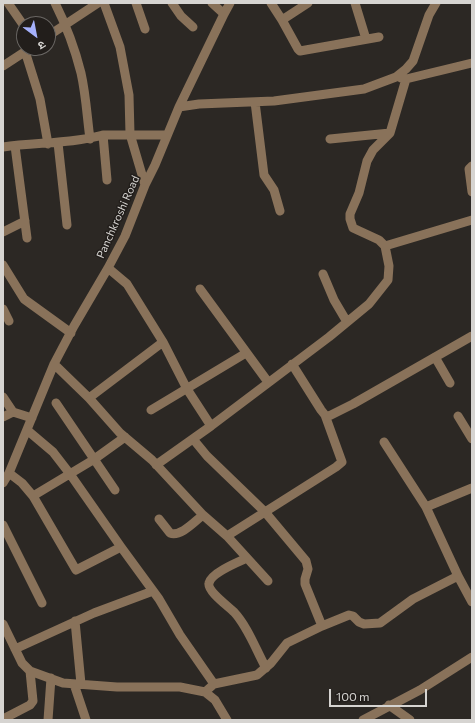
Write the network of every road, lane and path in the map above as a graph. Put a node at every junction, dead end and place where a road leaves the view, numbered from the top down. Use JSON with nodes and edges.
{"nodes":[{"id":1,"x":8,"y":3,"type":"edge"},
{"id":2,"x":55,"y":3,"type":"edge"},
{"id":3,"x":98,"y":3,"type":"edge"},
{"id":4,"x":104,"y":3,"type":"edge"},
{"id":5,"x":136,"y":3,"type":"edge"},
{"id":6,"x":172,"y":3,"type":"edge"},
{"id":7,"x":212,"y":3,"type":"edge"},
{"id":8,"x":230,"y":3,"type":"edge"},
{"id":9,"x":271,"y":3,"type":"edge"},
{"id":10,"x":308,"y":3,"type":"edge"},
{"id":11,"x":354,"y":3,"type":"edge"},
{"id":12,"x":436,"y":3,"type":"edge"},
{"id":13,"x":224,"y":14,"type":"junction"},
{"id":14,"x":17,"y":16,"type":"edge"},
{"id":15,"x":282,"y":20,"type":"junction"},
{"id":16,"x":66,"y":25,"type":"junction"},
{"id":17,"x":193,"y":27,"type":"dead end"},
{"id":18,"x":145,"y":29,"type":"dead end"},
{"id":19,"x":56,"y":31,"type":"edge"},
{"id":20,"x":379,"y":37,"type":"dead end"},
{"id":21,"x":366,"y":39,"type":"junction"},
{"id":22,"x":19,"y":56,"type":"edge"},
{"id":23,"x":29,"y":56,"type":"edge"},
{"id":24,"x":472,"y":63,"type":"edge"},
{"id":25,"x":3,"y":66,"type":"edge"},
{"id":26,"x":396,"y":78,"type":"junction"},
{"id":27,"x":406,"y":79,"type":"junction"},
{"id":28,"x":255,"y":102,"type":"junction"},
{"id":29,"x":179,"y":107,"type":"junction"},
{"id":30,"x":390,"y":133,"type":"junction"},
{"id":31,"x":130,"y":134,"type":"junction"},
{"id":32,"x":103,"y":135,"type":"junction"},
{"id":33,"x":167,"y":135,"type":"junction"},
{"id":34,"x":90,"y":138,"type":"junction"},
{"id":35,"x":330,"y":139,"type":"dead end"},
{"id":36,"x":58,"y":143,"type":"junction"},
{"id":37,"x":48,"y":144,"type":"junction"},
{"id":38,"x":3,"y":145,"type":"edge"},
{"id":39,"x":15,"y":146,"type":"junction"},
{"id":40,"x":472,"y":166,"type":"edge"},
{"id":41,"x":107,"y":180,"type":"dead end"},
{"id":42,"x":145,"y":185,"type":"junction"},
{"id":43,"x":472,"y":192,"type":"edge"},
{"id":44,"x":280,"y":211,"type":"dead end"},
{"id":45,"x":472,"y":220,"type":"edge"},
{"id":46,"x":25,"y":221,"type":"junction"},
{"id":47,"x":67,"y":225,"type":"dead end"},
{"id":48,"x":3,"y":232,"type":"edge"},
{"id":49,"x":27,"y":238,"type":"dead end"},
{"id":50,"x":385,"y":246,"type":"junction"},
{"id":51,"x":3,"y":265,"type":"edge"},
{"id":52,"x":108,"y":268,"type":"junction"},
{"id":53,"x":323,"y":274,"type":"dead end"},
{"id":54,"x":200,"y":289,"type":"dead end"},
{"id":55,"x":3,"y":309,"type":"edge"},
{"id":56,"x":9,"y":321,"type":"dead end"},
{"id":57,"x":347,"y":322,"type":"junction"},
{"id":58,"x":71,"y":333,"type":"junction"},
{"id":59,"x":472,"y":336,"type":"edge"},
{"id":60,"x":163,"y":342,"type":"junction"},
{"id":61,"x":246,"y":353,"type":"junction"},
{"id":62,"x":434,"y":357,"type":"junction"},
{"id":63,"x":54,"y":364,"type":"junction"},
{"id":64,"x":292,"y":364,"type":"junction"},
{"id":65,"x":268,"y":382,"type":"junction"},
{"id":66,"x":450,"y":383,"type":"dead end"},
{"id":67,"x":187,"y":388,"type":"junction"},
{"id":68,"x":3,"y":397,"type":"edge"},
{"id":69,"x":89,"y":398,"type":"junction"},
{"id":70,"x":56,"y":403,"type":"dead end"},
{"id":71,"x":151,"y":410,"type":"dead end"},
{"id":72,"x":13,"y":412,"type":"junction"},
{"id":73,"x":326,"y":415,"type":"junction"},
{"id":74,"x":458,"y":416,"type":"dead end"},
{"id":75,"x":3,"y":418,"type":"edge"},
{"id":76,"x":32,"y":418,"type":"junction"},
{"id":77,"x":211,"y":426,"type":"junction"},
{"id":78,"x":27,"y":430,"type":"junction"},
{"id":79,"x":125,"y":437,"type":"junction"},
{"id":80,"x":192,"y":439,"type":"junction"},
{"id":81,"x":472,"y":439,"type":"edge"},
{"id":82,"x":384,"y":442,"type":"dead end"},
{"id":83,"x":93,"y":460,"type":"junction"},
{"id":84,"x":156,"y":465,"type":"junction"},
{"id":85,"x":9,"y":473,"type":"junction"},
{"id":86,"x":70,"y":474,"type":"junction"},
{"id":87,"x":3,"y":482,"type":"edge"},
{"id":88,"x":472,"y":488,"type":"edge"},
{"id":89,"x":115,"y":490,"type":"dead end"},
{"id":90,"x":33,"y":496,"type":"junction"},
{"id":91,"x":426,"y":507,"type":"junction"},
{"id":92,"x":265,"y":512,"type":"junction"},
{"id":93,"x":203,"y":515,"type":"junction"},
{"id":94,"x":160,"y":519,"type":"dead end"},
{"id":95,"x":3,"y":525,"type":"edge"},
{"id":96,"x":227,"y":536,"type":"junction"},
{"id":97,"x":120,"y":547,"type":"junction"},
{"id":98,"x":247,"y":558,"type":"junction"},
{"id":99,"x":458,"y":576,"type":"junction"},
{"id":100,"x":268,"y":581,"type":"dead end"},
{"id":101,"x":153,"y":591,"type":"junction"},
{"id":102,"x":472,"y":602,"type":"edge"},
{"id":103,"x":42,"y":604,"type":"dead end"},
{"id":104,"x":75,"y":622,"type":"junction"},
{"id":105,"x":3,"y":624,"type":"edge"},
{"id":106,"x":322,"y":626,"type":"junction"},
{"id":107,"x":15,"y":649,"type":"junction"},
{"id":108,"x":472,"y":657,"type":"edge"},
{"id":109,"x":266,"y":668,"type":"junction"},
{"id":110,"x":30,"y":671,"type":"junction"},
{"id":111,"x":52,"y":678,"type":"junction"},
{"id":112,"x":78,"y":684,"type":"junction"},
{"id":113,"x":214,"y":684,"type":"junction"},
{"id":114,"x":205,"y":692,"type":"junction"},
{"id":115,"x":50,"y":694,"type":"junction"},
{"id":116,"x":33,"y":698,"type":"junction"},
{"id":117,"x":389,"y":705,"type":"junction"},
{"id":118,"x":3,"y":719,"type":"edge"},
{"id":119,"x":48,"y":720,"type":"edge"},
{"id":120,"x":86,"y":720,"type":"edge"},
{"id":121,"x":227,"y":720,"type":"edge"},
{"id":122,"x":363,"y":720,"type":"edge"},
{"id":123,"x":410,"y":720,"type":"edge"}],
"edges":[{"from":1,"to":14,"type":"street"},
{"from":2,"to":16,"type":"street"},
{"from":3,"to":16,"type":"street"},
{"from":4,"to":31,"type":"street"},
{"from":5,"to":18,"type":"street"},
{"from":6,"to":17,"type":"street"},
{"from":7,"to":13,"type":"street"},
{"from":8,"to":13,"type":"street","name":"Panchkroshi Road"},
{"from":9,"to":15,"type":"street"},
{"from":10,"to":15,"type":"street"},
{"from":11,"to":21,"type":"street"},
{"from":12,"to":26,"type":"street"},
{"from":13,"to":29,"type":"street","name":"Panchkroshi Road"},
{"from":15,"to":21,"type":"street"},
{"from":16,"to":19,"type":"street"},
{"from":16,"to":34,"type":"street"},
{"from":20,"to":21,"type":"street"},
{"from":22,"to":25,"type":"street"},
{"from":23,"to":37,"type":"street"},
{"from":24,"to":27,"type":"street"},
{"from":26,"to":27,"type":"street"},
{"from":26,"to":28,"type":"street"},
{"from":27,"to":30,"type":"street"},
{"from":28,"to":29,"type":"street"},
{"from":28,"to":44,"type":"street"},
{"from":29,"to":33,"type":"street","name":"Panchkroshi Road"},
{"from":30,"to":35,"type":"street"},
{"from":30,"to":50,"type":"street"},
{"from":31,"to":32,"type":"street"},
{"from":31,"to":33,"type":"street"},
{"from":31,"to":42,"type":"street"},
{"from":32,"to":34,"type":"street"},
{"from":32,"to":41,"type":"street"},
{"from":33,"to":42,"type":"street","name":"Panchkroshi Road"},
{"from":34,"to":36,"type":"street"},
{"from":36,"to":37,"type":"street"},
{"from":36,"to":47,"type":"street"},
{"from":37,"to":39,"type":"street"},
{"from":38,"to":39,"type":"street"},
{"from":39,"to":46,"type":"street"},
{"from":40,"to":43,"type":"street"},
{"from":42,"to":52,"type":"street","name":"Panchkroshi Road"},
{"from":45,"to":50,"type":"street"},
{"from":46,"to":48,"type":"street"},
{"from":46,"to":49,"type":"street"},
{"from":50,"to":57,"type":"street"},
{"from":51,"to":58,"type":"street"},
{"from":52,"to":58,"type":"street","name":"Panchkroshi Road"},
{"from":52,"to":60,"type":"street"},
{"from":53,"to":57,"type":"street"},
{"from":54,"to":61,"type":"street"},
{"from":55,"to":56,"type":"street"},
{"from":57,"to":64,"type":"street"},
{"from":58,"to":63,"type":"street","name":"Panchkroshi Road"},
{"from":59,"to":62,"type":"street"},
{"from":60,"to":67,"type":"street"},
{"from":60,"to":69,"type":"street"},
{"from":61,"to":65,"type":"street"},
{"from":61,"to":67,"type":"street"},
{"from":62,"to":66,"type":"street"},
{"from":62,"to":73,"type":"street"},
{"from":63,"to":69,"type":"street"},
{"from":63,"to":76,"type":"street","name":"Panchkroshi Road"},
{"from":64,"to":65,"type":"street"},
{"from":64,"to":73,"type":"street"},
{"from":65,"to":77,"type":"street"},
{"from":67,"to":71,"type":"street"},
{"from":67,"to":77,"type":"street"},
{"from":68,"to":72,"type":"street"},
{"from":69,"to":79,"type":"street"},
{"from":70,"to":83,"type":"street"},
{"from":72,"to":75,"type":"street"},
{"from":72,"to":76,"type":"street"},
{"from":73,"to":92,"type":"street"},
{"from":74,"to":81,"type":"street"},
{"from":76,"to":78,"type":"street","name":"Panchkroshi Road"},
{"from":77,"to":80,"type":"street"},
{"from":78,"to":85,"type":"street","name":"Panchkroshi Road"},
{"from":78,"to":86,"type":"street"},
{"from":79,"to":83,"type":"street"},
{"from":79,"to":84,"type":"street"},
{"from":80,"to":84,"type":"street"},
{"from":80,"to":92,"type":"street"},
{"from":82,"to":91,"type":"street"},
{"from":83,"to":86,"type":"street"},
{"from":83,"to":89,"type":"street"},
{"from":84,"to":93,"type":"street"},
{"from":85,"to":87,"type":"street","name":"Panchkroshi Road"},
{"from":85,"to":90,"type":"street"},
{"from":86,"to":90,"type":"street"},
{"from":86,"to":97,"type":"street"},
{"from":88,"to":91,"type":"street"},
{"from":90,"to":97,"type":"street"},
{"from":91,"to":99,"type":"street"},
{"from":92,"to":96,"type":"street"},
{"from":92,"to":106,"type":"street"},
{"from":93,"to":94,"type":"street"},
{"from":93,"to":96,"type":"street"},
{"from":95,"to":103,"type":"street"},
{"from":96,"to":98,"type":"street"},
{"from":97,"to":101,"type":"street"},
{"from":98,"to":100,"type":"street"},
{"from":98,"to":109,"type":"street"},
{"from":99,"to":102,"type":"street"},
{"from":99,"to":106,"type":"street"},
{"from":101,"to":104,"type":"street"},
{"from":101,"to":113,"type":"street"},
{"from":104,"to":107,"type":"street"},
{"from":104,"to":112,"type":"street"},
{"from":105,"to":107,"type":"street"},
{"from":106,"to":109,"type":"street"},
{"from":107,"to":110,"type":"street"},
{"from":108,"to":117,"type":"street"},
{"from":109,"to":113,"type":"street"},
{"from":110,"to":111,"type":"street"},
{"from":110,"to":116,"type":"street"},
{"from":111,"to":112,"type":"street"},
{"from":111,"to":115,"type":"street"},
{"from":112,"to":114,"type":"street"},
{"from":112,"to":120,"type":"street"},
{"from":113,"to":114,"type":"street"},
{"from":114,"to":121,"type":"street"},
{"from":115,"to":116,"type":"street"},
{"from":115,"to":119,"type":"street"},
{"from":116,"to":118,"type":"street"},
{"from":117,"to":122,"type":"street"},
{"from":117,"to":123,"type":"street"}]}
